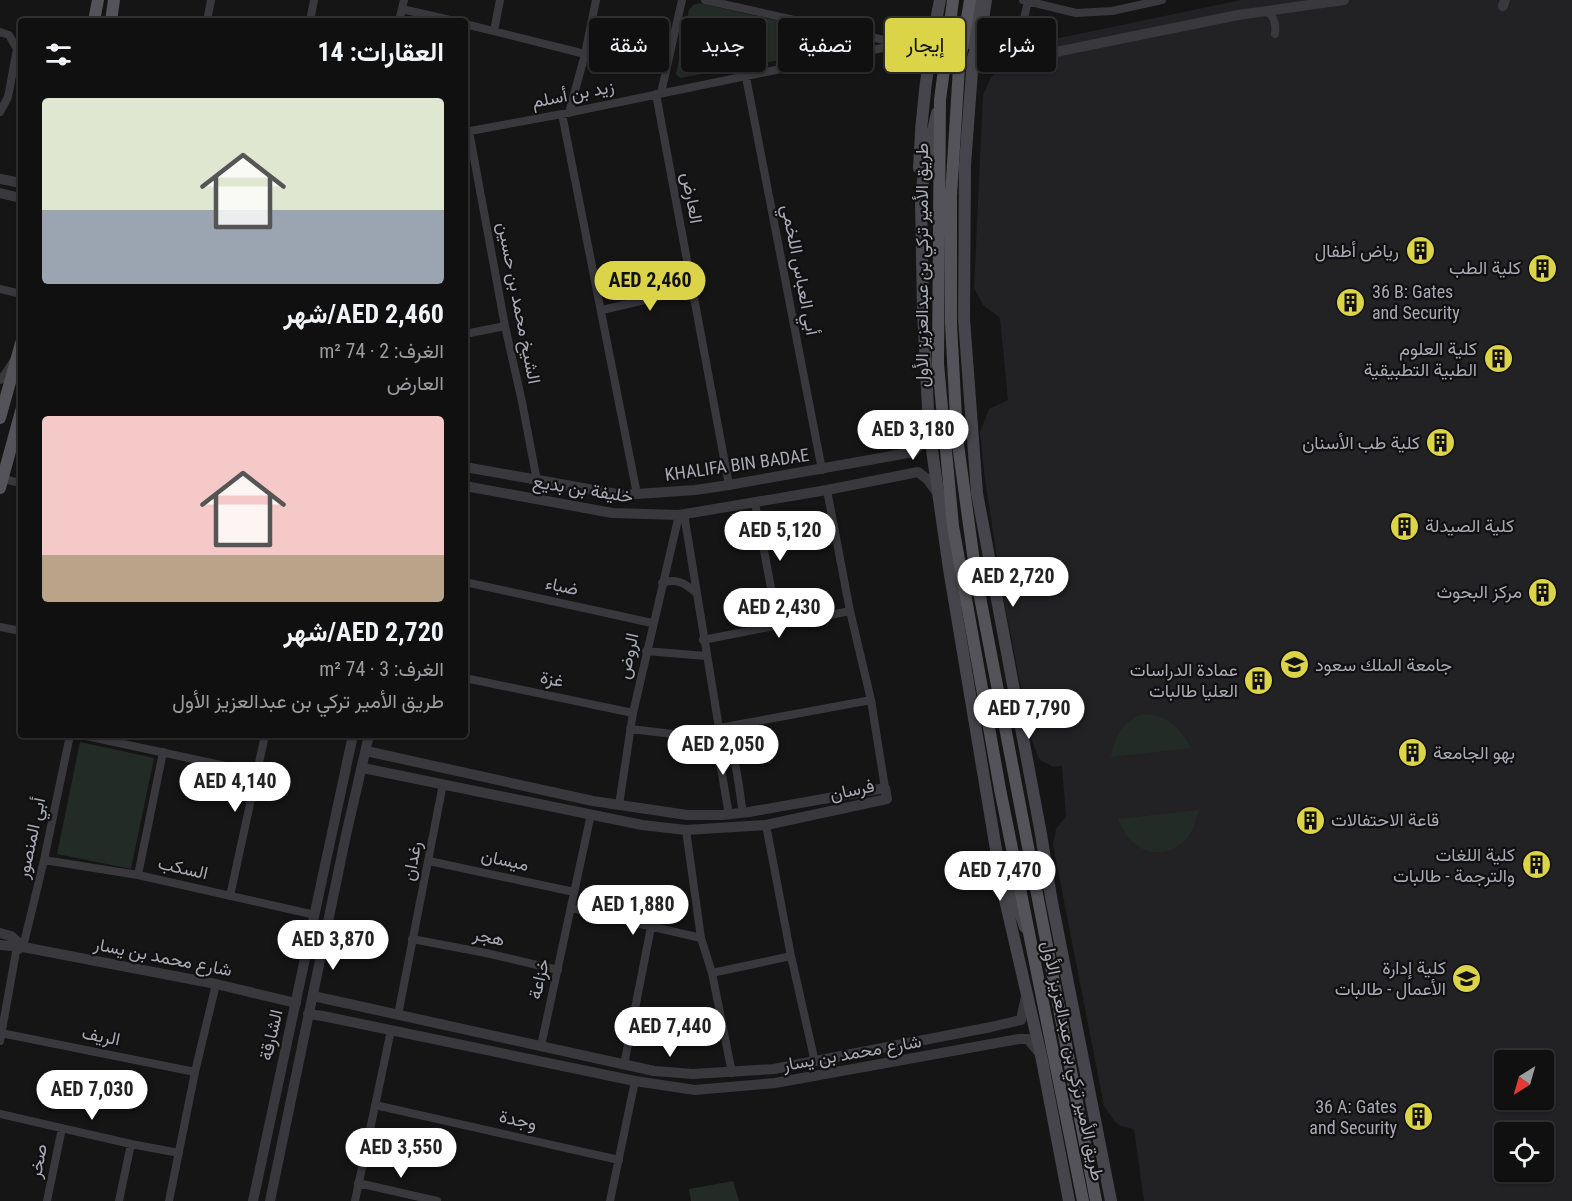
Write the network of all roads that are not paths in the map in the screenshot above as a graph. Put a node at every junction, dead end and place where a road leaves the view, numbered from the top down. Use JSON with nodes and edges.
{"nodes":[{"id":1,"x":98,"y":0,"type":"edge"},
{"id":2,"x":114,"y":0,"type":"edge"},
{"id":3,"x":211,"y":0,"type":"edge"},
{"id":4,"x":314,"y":0,"type":"edge"},
{"id":5,"x":500,"y":0,"type":"edge"},
{"id":6,"x":596,"y":0,"type":"edge"},
{"id":7,"x":682,"y":0,"type":"edge"},
{"id":8,"x":705,"y":0,"type":"edge"},
{"id":9,"x":940,"y":0,"type":"edge"},
{"id":10,"x":952,"y":0,"type":"edge"},
{"id":11,"x":970,"y":0,"type":"edge"},
{"id":12,"x":975,"y":0,"type":"edge"},
{"id":13,"x":986,"y":0,"type":"edge"},
{"id":14,"x":1162,"y":0,"type":"edge"},
{"id":15,"x":1310,"y":0,"type":"edge"},
{"id":16,"x":1344,"y":0,"type":"edge"},
{"id":17,"x":1025,"y":1,"type":"edge"},
{"id":18,"x":403,"y":4,"type":"edge"},
{"id":19,"x":1266,"y":12,"type":"junction"},
{"id":20,"x":95,"y":18,"type":"edge"},
{"id":21,"x":111,"y":18,"type":"edge"},
{"id":22,"x":208,"y":18,"type":"edge"},
{"id":23,"x":311,"y":18,"type":"edge"},
{"id":24,"x":445,"y":18,"type":"edge"},
{"id":25,"x":936,"y":18,"type":"edge"},
{"id":26,"x":983,"y":18,"type":"edge"},
{"id":27,"x":1023,"y":18,"type":"edge"},
{"id":28,"x":468,"y":25,"type":"edge"},
{"id":29,"x":494,"y":31,"type":"junction"},
{"id":30,"x":0,"y":32,"type":"edge"},
{"id":31,"x":1275,"y":34,"type":"dead end"},
{"id":32,"x":885,"y":40,"type":"edge"},
{"id":33,"x":885,"y":48,"type":"edge"},
{"id":34,"x":977,"y":48,"type":"edge"},
{"id":35,"x":585,"y":54,"type":"junction"},
{"id":36,"x":973,"y":63,"type":"junction"},
{"id":37,"x":928,"y":72,"type":"edge"},
{"id":38,"x":746,"y":77,"type":"junction"},
{"id":39,"x":658,"y":94,"type":"junction"},
{"id":40,"x":940,"y":100,"type":"junction"},
{"id":41,"x":0,"y":112,"type":"edge"},
{"id":42,"x":566,"y":113,"type":"junction"},
{"id":43,"x":468,"y":131,"type":"edge"},
{"id":44,"x":468,"y":136,"type":"edge"},
{"id":45,"x":0,"y":179,"type":"edge"},
{"id":46,"x":18,"y":183,"type":"edge"},
{"id":47,"x":0,"y":193,"type":"edge"},
{"id":48,"x":18,"y":198,"type":"edge"},
{"id":49,"x":921,"y":200,"type":"junction"},
{"id":50,"x":0,"y":289,"type":"edge"},
{"id":51,"x":692,"y":289,"type":"junction"},
{"id":52,"x":18,"y":293,"type":"edge"},
{"id":53,"x":602,"y":310,"type":"junction"},
{"id":54,"x":505,"y":326,"type":"junction"},
{"id":55,"x":468,"y":333,"type":"edge"},
{"id":56,"x":18,"y":351,"type":"edge"},
{"id":57,"x":18,"y":354,"type":"edge"},
{"id":58,"x":0,"y":379,"type":"edge"},
{"id":59,"x":0,"y":418,"type":"edge"},
{"id":60,"x":18,"y":422,"type":"edge"},
{"id":61,"x":929,"y":429,"type":"junction"},
{"id":62,"x":886,"y":457,"type":"junction"},
{"id":63,"x":468,"y":469,"type":"edge"},
{"id":64,"x":822,"y":470,"type":"junction"},
{"id":65,"x":894,"y":477,"type":"junction"},
{"id":66,"x":537,"y":481,"type":"junction"},
{"id":67,"x":1,"y":483,"type":"edge"},
{"id":68,"x":18,"y":483,"type":"edge"},
{"id":69,"x":729,"y":486,"type":"junction"},
{"id":70,"x":468,"y":487,"type":"edge"},
{"id":71,"x":827,"y":490,"type":"junction"},
{"id":72,"x":936,"y":491,"type":"junction"},
{"id":73,"x":637,"y":494,"type":"junction"},
{"id":74,"x":756,"y":503,"type":"junction"},
{"id":75,"x":681,"y":515,"type":"junction"},
{"id":76,"x":468,"y":583,"type":"edge"},
{"id":77,"x":662,"y":583,"type":"junction"},
{"id":78,"x":696,"y":592,"type":"junction"},
{"id":79,"x":850,"y":611,"type":"junction"},
{"id":80,"x":652,"y":623,"type":"junction"},
{"id":81,"x":778,"y":626,"type":"junction"},
{"id":82,"x":0,"y":627,"type":"edge"},
{"id":83,"x":18,"y":630,"type":"edge"},
{"id":84,"x":703,"y":640,"type":"junction"},
{"id":85,"x":646,"y":651,"type":"junction"},
{"id":86,"x":706,"y":656,"type":"junction"},
{"id":87,"x":468,"y":679,"type":"edge"},
{"id":88,"x":871,"y":700,"type":"junction"},
{"id":89,"x":1015,"y":702,"type":"junction"},
{"id":90,"x":633,"y":713,"type":"junction"},
{"id":91,"x":718,"y":728,"type":"junction"},
{"id":92,"x":630,"y":729,"type":"junction"},
{"id":93,"x":69,"y":738,"type":"edge"},
{"id":94,"x":96,"y":738,"type":"edge"},
{"id":95,"x":264,"y":738,"type":"edge"},
{"id":96,"x":352,"y":738,"type":"edge"},
{"id":97,"x":368,"y":738,"type":"edge"},
{"id":98,"x":716,"y":739,"type":"junction"},
{"id":99,"x":366,"y":751,"type":"junction"},
{"id":100,"x":163,"y":752,"type":"junction"},
{"id":101,"x":363,"y":768,"type":"junction"},
{"id":102,"x":258,"y":773,"type":"junction"},
{"id":103,"x":1013,"y":777,"type":"junction"},
{"id":104,"x":443,"y":784,"type":"junction"},
{"id":105,"x":885,"y":788,"type":"junction"},
{"id":106,"x":619,"y":806,"type":"junction"},
{"id":107,"x":591,"y":814,"type":"junction"},
{"id":108,"x":736,"y":814,"type":"junction"},
{"id":109,"x":766,"y":825,"type":"junction"},
{"id":110,"x":735,"y":826,"type":"junction"},
{"id":111,"x":335,"y":828,"type":"junction"},
{"id":112,"x":686,"y":830,"type":"junction"},
{"id":113,"x":347,"y":831,"type":"junction"},
{"id":114,"x":997,"y":853,"type":"junction"},
{"id":115,"x":44,"y":860,"type":"junction"},
{"id":116,"x":429,"y":861,"type":"junction"},
{"id":117,"x":138,"y":875,"type":"junction"},
{"id":118,"x":574,"y":892,"type":"junction"},
{"id":119,"x":230,"y":896,"type":"junction"},
{"id":120,"x":571,"y":908,"type":"junction"},
{"id":121,"x":315,"y":915,"type":"junction"},
{"id":122,"x":651,"y":927,"type":"junction"},
{"id":123,"x":0,"y":933,"type":"edge"},
{"id":124,"x":701,"y":938,"type":"junction"},
{"id":125,"x":412,"y":939,"type":"junction"},
{"id":126,"x":1030,"y":940,"type":"junction"},
{"id":127,"x":0,"y":945,"type":"edge"},
{"id":128,"x":23,"y":947,"type":"junction"},
{"id":129,"x":791,"y":956,"type":"junction"},
{"id":130,"x":558,"y":970,"type":"junction"},
{"id":131,"x":712,"y":973,"type":"junction"},
{"id":132,"x":216,"y":984,"type":"junction"},
{"id":133,"x":1027,"y":993,"type":"junction"},
{"id":134,"x":313,"y":996,"type":"junction"},
{"id":135,"x":329,"y":999,"type":"junction"},
{"id":136,"x":296,"y":1003,"type":"junction"},
{"id":137,"x":308,"y":1014,"type":"junction"},
{"id":138,"x":323,"y":1016,"type":"junction"},
{"id":139,"x":398,"y":1016,"type":"junction"},
{"id":140,"x":991,"y":1027,"type":"junction"},
{"id":141,"x":391,"y":1030,"type":"junction"},
{"id":142,"x":1,"y":1037,"type":"edge"},
{"id":143,"x":996,"y":1044,"type":"junction"},
{"id":144,"x":541,"y":1046,"type":"junction"},
{"id":145,"x":1041,"y":1055,"type":"junction"},
{"id":146,"x":815,"y":1062,"type":"junction"},
{"id":147,"x":624,"y":1065,"type":"junction"},
{"id":148,"x":195,"y":1072,"type":"junction"},
{"id":149,"x":732,"y":1073,"type":"junction"},
{"id":150,"x":280,"y":1074,"type":"junction"},
{"id":151,"x":295,"y":1078,"type":"junction"},
{"id":152,"x":635,"y":1081,"type":"junction"},
{"id":153,"x":375,"y":1105,"type":"junction"},
{"id":154,"x":0,"y":1114,"type":"edge"},
{"id":155,"x":62,"y":1128,"type":"junction"},
{"id":156,"x":131,"y":1144,"type":"junction"},
{"id":157,"x":179,"y":1153,"type":"junction"},
{"id":158,"x":619,"y":1160,"type":"junction"},
{"id":159,"x":358,"y":1183,"type":"junction"},
{"id":160,"x":47,"y":1201,"type":"edge"},
{"id":161,"x":118,"y":1201,"type":"edge"},
{"id":162,"x":169,"y":1201,"type":"edge"},
{"id":163,"x":253,"y":1201,"type":"edge"},
{"id":164,"x":270,"y":1201,"type":"edge"},
{"id":165,"x":355,"y":1201,"type":"edge"},
{"id":166,"x":437,"y":1201,"type":"edge"},
{"id":167,"x":610,"y":1201,"type":"edge"},
{"id":168,"x":1069,"y":1201,"type":"edge"},
{"id":169,"x":1083,"y":1201,"type":"edge"},
{"id":170,"x":1096,"y":1201,"type":"edge"},
{"id":171,"x":1112,"y":1201,"type":"edge"}],
"edges":[{"from":1,"to":20,"type":"main road"},
{"from":2,"to":21,"type":"main road"},
{"from":3,"to":22,"type":"street"},
{"from":4,"to":23,"type":"street"},
{"from":5,"to":29,"type":"street"},
{"from":6,"to":35,"type":"street"},
{"from":7,"to":39,"type":"street"},
{"from":8,"to":32,"type":"street"},
{"from":9,"to":25,"type":"main road"},
{"from":10,"to":40,"type":"main road","name":"طريق الأمير تركي بن عبدالعزيز الأول"},
{"from":11,"to":103,"type":"main road","name":"طريق الأمير تركي بن عبدالعزيز الأول"},
{"from":12,"to":36,"type":"main road"},
{"from":13,"to":26,"type":"main road"},
{"from":14,"to":17,"type":"street"},
{"from":15,"to":19,"type":"street"},
{"from":16,"to":19,"type":"street"},
{"from":17,"to":27,"type":"street"},
{"from":18,"to":24,"type":"street"},
{"from":19,"to":31,"type":"street"},
{"from":19,"to":36,"type":"street"},
{"from":28,"to":29,"type":"street"},
{"from":29,"to":35,"type":"street"},
{"from":30,"to":41,"type":"street"},
{"from":33,"to":38,"type":"street","name":"زيد بن أسلم"},
{"from":34,"to":36,"type":"main road"},
{"from":35,"to":42,"type":"street"},
{"from":36,"to":89,"type":"main road"},
{"from":37,"to":49,"type":"main road"},
{"from":38,"to":39,"type":"street","name":"زيد بن أسلم"},
{"from":38,"to":64,"type":"street","name":"أبي العباس اللخمي"},
{"from":39,"to":42,"type":"street","name":"زيد بن أسلم"},
{"from":39,"to":51,"type":"street","name":"العارض"},
{"from":40,"to":49,"type":"main road"},
{"from":40,"to":126,"type":"main road","name":"طريق الأمير تركي بن عبدالعزيز الأول"},
{"from":42,"to":43,"type":"street","name":"زيد بن أسلم"},
{"from":42,"to":53,"type":"street"},
{"from":44,"to":54,"type":"street","name":"الشيخ محمد بن حسين"},
{"from":45,"to":46,"type":"street"},
{"from":47,"to":48,"type":"street"},
{"from":49,"to":61,"type":"main road"},
{"from":50,"to":52,"type":"street"},
{"from":51,"to":53,"type":"street"},
{"from":51,"to":69,"type":"street","name":"العارض"},
{"from":53,"to":73,"type":"street"},
{"from":54,"to":55,"type":"street"},
{"from":54,"to":66,"type":"street","name":"الشيخ محمد بن حسين"},
{"from":56,"to":58,"type":"street"},
{"from":57,"to":59,"type":"main road"},
{"from":60,"to":67,"type":"main road"},
{"from":61,"to":62,"type":"street","name":"KHALIFA BIN BADAE"},
{"from":61,"to":72,"type":"main road"},
{"from":62,"to":64,"type":"street","name":"KHALIFA BIN BADAE"},
{"from":62,"to":65,"type":"street"},
{"from":63,"to":66,"type":"street","name":"KHALIFA BIN BADAE"},
{"from":64,"to":69,"type":"street","name":"KHALIFA BIN BADAE"},
{"from":65,"to":71,"type":"street","name":"خليفة بن بديع"},
{"from":65,"to":72,"type":"street","name":"خليفة بن بديع"},
{"from":66,"to":73,"type":"street","name":"KHALIFA BIN BADAE"},
{"from":67,"to":68,"type":"street"},
{"from":69,"to":73,"type":"street","name":"KHALIFA BIN BADAE"},
{"from":70,"to":75,"type":"street","name":"خليفة بن بديع"},
{"from":71,"to":74,"type":"street","name":"خليفة بن بديع"},
{"from":71,"to":79,"type":"street"},
{"from":72,"to":114,"type":"main road"},
{"from":74,"to":75,"type":"street","name":"خليفة بن بديع"},
{"from":74,"to":81,"type":"street"},
{"from":75,"to":77,"type":"street","name":"الروض"},
{"from":75,"to":78,"type":"street"},
{"from":76,"to":80,"type":"street","name":"ضباء"},
{"from":77,"to":78,"type":"street"},
{"from":77,"to":80,"type":"street","name":"الروض"},
{"from":78,"to":84,"type":"street"},
{"from":79,"to":81,"type":"street"},
{"from":79,"to":88,"type":"street"},
{"from":80,"to":85,"type":"street","name":"الروض"},
{"from":81,"to":84,"type":"street"},
{"from":82,"to":83,"type":"street"},
{"from":84,"to":86,"type":"street"},
{"from":85,"to":86,"type":"street"},
{"from":85,"to":90,"type":"street","name":"الروض"},
{"from":86,"to":91,"type":"street"},
{"from":87,"to":90,"type":"street","name":"غزة"},
{"from":88,"to":91,"type":"street"},
{"from":88,"to":105,"type":"street"},
{"from":89,"to":103,"type":"main road"},
{"from":89,"to":171,"type":"main road"},
{"from":90,"to":92,"type":"street","name":"الروض"},
{"from":91,"to":98,"type":"street"},
{"from":91,"to":108,"type":"street"},
{"from":92,"to":98,"type":"street"},
{"from":92,"to":106,"type":"street","name":"الروض"},
{"from":93,"to":115,"type":"street","name":"أبي المنصور"},
{"from":94,"to":100,"type":"street"},
{"from":95,"to":102,"type":"street"},
{"from":96,"to":111,"type":"street","name":"الشارقة"},
{"from":97,"to":99,"type":"street","name":"الشارقة"},
{"from":98,"to":108,"type":"street"},
{"from":99,"to":101,"type":"street","name":"الشارقة"},
{"from":99,"to":106,"type":"street","name":"فرسان"},
{"from":100,"to":102,"type":"street"},
{"from":100,"to":117,"type":"street"},
{"from":101,"to":104,"type":"street","name":"فرسان"},
{"from":101,"to":113,"type":"street","name":"الشارقة"},
{"from":102,"to":119,"type":"street"},
{"from":103,"to":170,"type":"main road","name":"طريق الأمير تركي بن عبدالعزيز الأول"},
{"from":104,"to":107,"type":"street","name":"فرسان"},
{"from":104,"to":116,"type":"street","name":"رغدان"},
{"from":105,"to":108,"type":"street","name":"فرسان"},
{"from":105,"to":109,"type":"street","name":"فرسان"},
{"from":106,"to":108,"type":"street","name":"فرسان"},
{"from":107,"to":112,"type":"street","name":"فرسان"},
{"from":107,"to":118,"type":"street","name":"خزاعة"},
{"from":108,"to":110,"type":"street"},
{"from":109,"to":110,"type":"street","name":"فرسان"},
{"from":109,"to":129,"type":"street"},
{"from":110,"to":112,"type":"street","name":"فرسان"},
{"from":111,"to":113,"type":"street"},
{"from":111,"to":121,"type":"street","name":"الشارقة"},
{"from":112,"to":124,"type":"street"},
{"from":113,"to":134,"type":"street","name":"الشارقة"},
{"from":114,"to":126,"type":"main road"},
{"from":114,"to":133,"type":"main road"},
{"from":115,"to":117,"type":"street","name":"السكب"},
{"from":115,"to":128,"type":"street","name":"أبي المنصور"},
{"from":116,"to":118,"type":"street","name":"ميسان"},
{"from":116,"to":125,"type":"street","name":"رغدان"},
{"from":117,"to":119,"type":"street","name":"السكب"},
{"from":118,"to":120,"type":"street","name":"خزاعة"},
{"from":119,"to":121,"type":"street","name":"السكب"},
{"from":120,"to":122,"type":"street"},
{"from":120,"to":130,"type":"street","name":"خزاعة"},
{"from":121,"to":136,"type":"street","name":"الشارقة"},
{"from":122,"to":124,"type":"street"},
{"from":122,"to":147,"type":"street"},
{"from":123,"to":128,"type":"street","name":"شارع محمد بن يسار"},
{"from":124,"to":131,"type":"street"},
{"from":125,"to":130,"type":"street","name":"هجر"},
{"from":125,"to":139,"type":"street","name":"رغدان"},
{"from":126,"to":169,"type":"main road","name":"طريق الأمير تركي بن عبدالعزيز الأول"},
{"from":127,"to":128,"type":"street","name":"شارع محمد بن يسار"},
{"from":128,"to":132,"type":"street","name":"شارع محمد بن يسار"},
{"from":128,"to":142,"type":"street","name":"أبي المنصور"},
{"from":129,"to":131,"type":"street"},
{"from":129,"to":146,"type":"street"},
{"from":130,"to":144,"type":"street","name":"خزاعة"},
{"from":131,"to":149,"type":"street"},
{"from":132,"to":136,"type":"street","name":"شارع محمد بن يسار"},
{"from":132,"to":148,"type":"street"},
{"from":133,"to":140,"type":"street","name":"شارع محمد بن يسار"},
{"from":133,"to":145,"type":"main road"},
{"from":134,"to":135,"type":"street","name":"شارع محمد بن يسار"},
{"from":134,"to":137,"type":"street","name":"الشارقة"},
{"from":135,"to":138,"type":"street"},
{"from":135,"to":139,"type":"street","name":"شارع محمد بن يسار"},
{"from":136,"to":150,"type":"street","name":"الشارقة"},
{"from":137,"to":138,"type":"street","name":"شارع محمد بن يسار"},
{"from":137,"to":151,"type":"street","name":"الشارقة"},
{"from":138,"to":141,"type":"street","name":"شارع محمد بن يسار"},
{"from":139,"to":144,"type":"street","name":"شارع محمد بن يسار"},
{"from":140,"to":143,"type":"street"},
{"from":140,"to":146,"type":"street","name":"شارع محمد بن يسار"},
{"from":141,"to":152,"type":"street","name":"شارع محمد بن يسار"},
{"from":141,"to":153,"type":"street"},
{"from":142,"to":148,"type":"street","name":"الريف"},
{"from":143,"to":145,"type":"street","name":"شارع محمد بن يسار"},
{"from":143,"to":152,"type":"street","name":"شارع محمد بن يسار"},
{"from":144,"to":147,"type":"street","name":"شارع محمد بن يسار"},
{"from":145,"to":168,"type":"main road"},
{"from":146,"to":149,"type":"street","name":"شارع محمد بن يسار"},
{"from":147,"to":149,"type":"street","name":"شارع محمد بن يسار"},
{"from":148,"to":157,"type":"street"},
{"from":150,"to":151,"type":"street"},
{"from":150,"to":163,"type":"street","name":"الشارقة"},
{"from":151,"to":164,"type":"street","name":"الشارقة"},
{"from":152,"to":158,"type":"street"},
{"from":153,"to":158,"type":"street","name":"وجدة"},
{"from":153,"to":159,"type":"street"},
{"from":154,"to":155,"type":"street"},
{"from":155,"to":156,"type":"street"},
{"from":155,"to":160,"type":"street","name":"صخر"},
{"from":156,"to":157,"type":"street"},
{"from":156,"to":161,"type":"street"},
{"from":157,"to":162,"type":"street"},
{"from":158,"to":167,"type":"street"},
{"from":159,"to":165,"type":"street"},
{"from":159,"to":166,"type":"street"}]}
